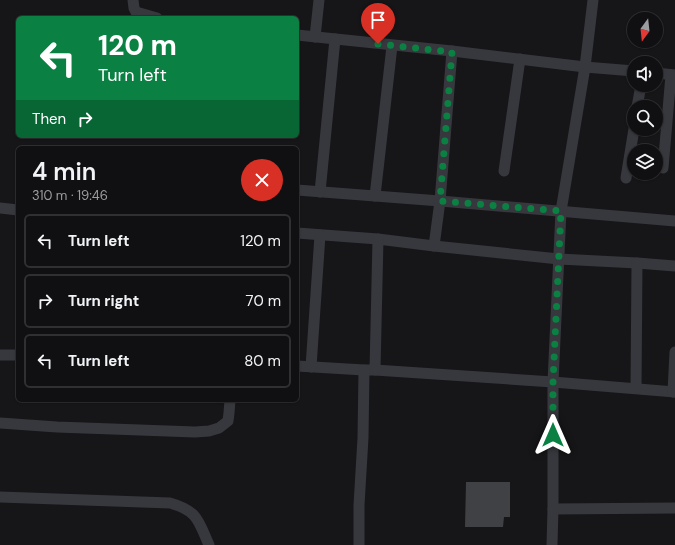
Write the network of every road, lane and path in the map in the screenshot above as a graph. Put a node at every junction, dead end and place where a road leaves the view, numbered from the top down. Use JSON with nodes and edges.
{"nodes":[{"id":1,"x":134,"y":0,"type":"edge"},
{"id":2,"x":319,"y":0,"type":"edge"},
{"id":3,"x":593,"y":0,"type":"edge"},
{"id":4,"x":150,"y":16,"type":"edge"},
{"id":5,"x":299,"y":35,"type":"edge"},
{"id":6,"x":315,"y":37,"type":"junction"},
{"id":7,"x":335,"y":39,"type":"junction"},
{"id":8,"x":392,"y":46,"type":"junction"},
{"id":9,"x":452,"y":52,"type":"junction"},
{"id":10,"x":520,"y":59,"type":"junction"},
{"id":11,"x":585,"y":67,"type":"junction"},
{"id":12,"x":627,"y":70,"type":"edge"},
{"id":13,"x":663,"y":74,"type":"edge"},
{"id":14,"x":673,"y":75,"type":"edge"},
{"id":15,"x":633,"y":136,"type":"edge"},
{"id":16,"x":663,"y":168,"type":"dead end"},
{"id":17,"x":504,"y":172,"type":"dead end"},
{"id":18,"x":626,"y":178,"type":"dead end"},
{"id":19,"x":299,"y":190,"type":"edge"},
{"id":20,"x":320,"y":192,"type":"junction"},
{"id":21,"x":375,"y":196,"type":"junction"},
{"id":22,"x":440,"y":201,"type":"junction"},
{"id":23,"x":0,"y":208,"type":"edge"},
{"id":24,"x":16,"y":210,"type":"edge"},
{"id":25,"x":561,"y":211,"type":"junction"},
{"id":26,"x":675,"y":221,"type":"edge"},
{"id":27,"x":299,"y":233,"type":"edge"},
{"id":28,"x":320,"y":235,"type":"junction"},
{"id":29,"x":378,"y":239,"type":"junction"},
{"id":30,"x":434,"y":246,"type":"junction"},
{"id":31,"x":559,"y":259,"type":"junction"},
{"id":32,"x":637,"y":263,"type":"junction"},
{"id":33,"x":675,"y":266,"type":"edge"},
{"id":34,"x":675,"y":352,"type":"edge"},
{"id":35,"x":0,"y":355,"type":"edge"},
{"id":36,"x":16,"y":355,"type":"edge"},
{"id":37,"x":299,"y":366,"type":"edge"},
{"id":38,"x":310,"y":367,"type":"junction"},
{"id":39,"x":369,"y":370,"type":"junction"},
{"id":40,"x":553,"y":382,"type":"junction"},
{"id":41,"x":636,"y":388,"type":"junction"},
{"id":42,"x":674,"y":392,"type":"edge"},
{"id":43,"x":230,"y":402,"type":"edge"},
{"id":44,"x":0,"y":423,"type":"edge"},
{"id":45,"x":0,"y":497,"type":"edge"},
{"id":46,"x":675,"y":508,"type":"edge"},
{"id":47,"x":553,"y":509,"type":"junction"},
{"id":48,"x":209,"y":545,"type":"edge"},
{"id":49,"x":360,"y":545,"type":"edge"},
{"id":50,"x":552,"y":545,"type":"edge"}],
"edges":[{"from":1,"to":4,"type":"street"},
{"from":2,"to":6,"type":"street"},
{"from":3,"to":11,"type":"street"},
{"from":5,"to":6,"type":"street"},
{"from":6,"to":7,"type":"street"},
{"from":7,"to":8,"type":"street"},
{"from":7,"to":20,"type":"street"},
{"from":8,"to":9,"type":"street"},
{"from":8,"to":21,"type":"street"},
{"from":9,"to":10,"type":"street"},
{"from":9,"to":22,"type":"street"},
{"from":10,"to":11,"type":"street"},
{"from":10,"to":17,"type":"street"},
{"from":11,"to":12,"type":"street"},
{"from":11,"to":25,"type":"street"},
{"from":13,"to":14,"type":"street"},
{"from":14,"to":16,"type":"street"},
{"from":15,"to":18,"type":"street"},
{"from":19,"to":20,"type":"street"},
{"from":20,"to":21,"type":"street"},
{"from":21,"to":22,"type":"street"},
{"from":22,"to":25,"type":"street"},
{"from":22,"to":30,"type":"street"},
{"from":23,"to":24,"type":"street"},
{"from":25,"to":26,"type":"street"},
{"from":25,"to":31,"type":"street"},
{"from":27,"to":28,"type":"street"},
{"from":28,"to":29,"type":"street"},
{"from":28,"to":38,"type":"street"},
{"from":29,"to":30,"type":"street"},
{"from":29,"to":39,"type":"street"},
{"from":30,"to":31,"type":"street"},
{"from":31,"to":32,"type":"street"},
{"from":31,"to":40,"type":"street"},
{"from":32,"to":33,"type":"street"},
{"from":32,"to":41,"type":"street"},
{"from":34,"to":42,"type":"street"},
{"from":35,"to":36,"type":"street"},
{"from":37,"to":38,"type":"street"},
{"from":38,"to":39,"type":"street"},
{"from":39,"to":40,"type":"street"},
{"from":39,"to":49,"type":"street"},
{"from":40,"to":41,"type":"street"},
{"from":40,"to":47,"type":"street"},
{"from":41,"to":42,"type":"street"},
{"from":43,"to":44,"type":"street"},
{"from":45,"to":48,"type":"street"},
{"from":46,"to":47,"type":"street"},
{"from":47,"to":50,"type":"street"}]}
